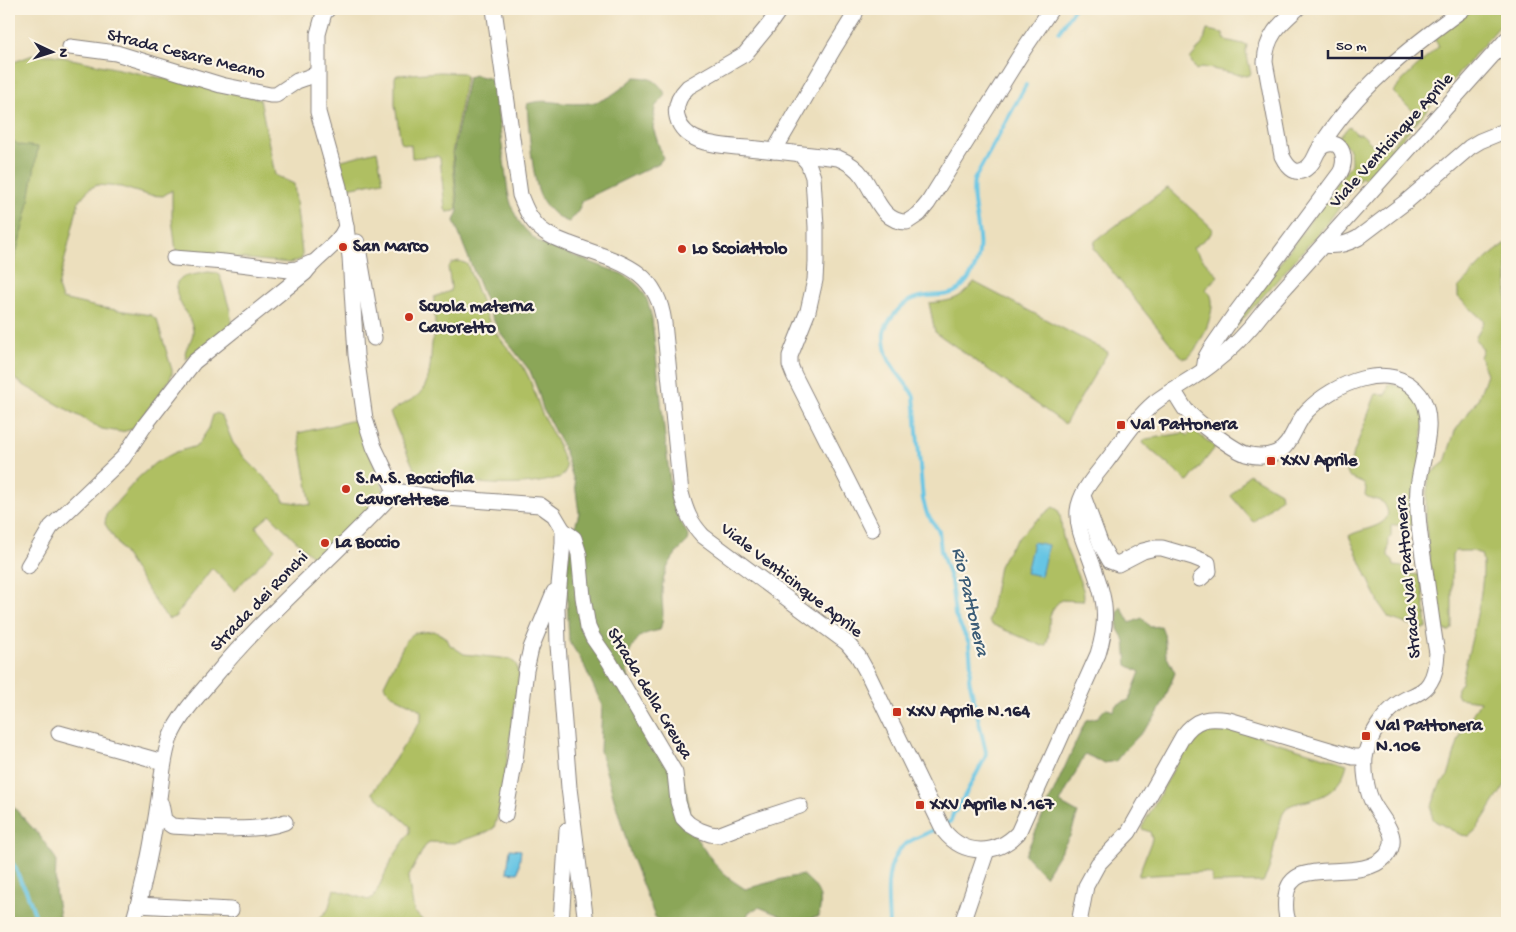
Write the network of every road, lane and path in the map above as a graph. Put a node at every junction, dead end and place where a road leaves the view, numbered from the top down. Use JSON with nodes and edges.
{"nodes":[{"id":1,"x":494,"y":9,"type":"edge"},
{"id":2,"x":780,"y":9,"type":"edge"},
{"id":3,"x":1051,"y":9,"type":"edge"},
{"id":4,"x":1297,"y":9,"type":"edge"},
{"id":5,"x":1464,"y":9,"type":"edge"},
{"id":6,"x":322,"y":10,"type":"edge"},
{"id":7,"x":855,"y":14,"type":"dead end"},
{"id":8,"x":1507,"y":39,"type":"edge"},
{"id":9,"x":70,"y":47,"type":"dead end"},
{"id":10,"x":318,"y":74,"type":"junction"},
{"id":11,"x":1507,"y":130,"type":"edge"},
{"id":12,"x":1320,"y":147,"type":"junction"},
{"id":13,"x":774,"y":151,"type":"junction"},
{"id":14,"x":800,"y":154,"type":"junction"},
{"id":15,"x":339,"y":187,"type":"junction"},
{"id":16,"x":346,"y":227,"type":"junction"},
{"id":17,"x":1324,"y":245,"type":"junction"},
{"id":18,"x":174,"y":258,"type":"dead end"},
{"id":19,"x":312,"y":263,"type":"junction"},
{"id":20,"x":374,"y":338,"type":"dead end"},
{"id":21,"x":1204,"y":370,"type":"junction"},
{"id":22,"x":1173,"y":390,"type":"junction"},
{"id":23,"x":396,"y":491,"type":"junction"},
{"id":24,"x":1083,"y":495,"type":"junction"},
{"id":25,"x":872,"y":529,"type":"dead end"},
{"id":26,"x":563,"y":530,"type":"junction"},
{"id":27,"x":28,"y":566,"type":"dead end"},
{"id":28,"x":560,"y":576,"type":"junction"},
{"id":29,"x":1200,"y":579,"type":"dead end"},
{"id":30,"x":59,"y":733,"type":"dead end"},
{"id":31,"x":1365,"y":757,"type":"junction"},
{"id":32,"x":163,"y":762,"type":"junction"},
{"id":33,"x":159,"y":798,"type":"junction"},
{"id":34,"x":800,"y":806,"type":"dead end"},
{"id":35,"x":572,"y":809,"type":"junction"},
{"id":36,"x":505,"y":815,"type":"dead end"},
{"id":37,"x":285,"y":822,"type":"dead end"},
{"id":38,"x":987,"y":850,"type":"junction"},
{"id":39,"x":138,"y":905,"type":"junction"},
{"id":40,"x":231,"y":910,"type":"dead end"},
{"id":41,"x":133,"y":923,"type":"edge"},
{"id":42,"x":561,"y":923,"type":"edge"},
{"id":43,"x":586,"y":923,"type":"edge"},
{"id":44,"x":962,"y":923,"type":"edge"},
{"id":45,"x":1079,"y":923,"type":"edge"},
{"id":46,"x":1289,"y":923,"type":"edge"}],
"edges":[{"from":1,"to":38,"type":"street","name":"Viale Venticinque Aprile"},
{"from":2,"to":13,"type":"street"},
{"from":3,"to":14,"type":"street"},
{"from":4,"to":12,"type":"street"},
{"from":5,"to":12,"type":"street"},
{"from":6,"to":10,"type":"street"},
{"from":7,"to":13,"type":"street"},
{"from":8,"to":17,"type":"street","name":"Viale Venticinque Aprile"},
{"from":9,"to":10,"type":"street","name":"Strada Cesare Meano"},
{"from":10,"to":15,"type":"street"},
{"from":11,"to":17,"type":"street"},
{"from":12,"to":21,"type":"street"},
{"from":13,"to":14,"type":"street"},
{"from":14,"to":25,"type":"street"},
{"from":15,"to":16,"type":"street"},
{"from":15,"to":20,"type":"street"},
{"from":16,"to":19,"type":"street"},
{"from":16,"to":23,"type":"street"},
{"from":17,"to":21,"type":"street","name":"Viale Venticinque Aprile"},
{"from":18,"to":19,"type":"street"},
{"from":19,"to":27,"type":"street"},
{"from":21,"to":22,"type":"street","name":"Viale Venticinque Aprile"},
{"from":22,"to":24,"type":"street","name":"Viale Venticinque Aprile"},
{"from":22,"to":31,"type":"street","name":"Strada Val Pattonera"},
{"from":23,"to":26,"type":"street","name":"Strada della Creusa"},
{"from":23,"to":32,"type":"street","name":"Strada dei Ronchi"},
{"from":24,"to":29,"type":"street"},
{"from":24,"to":38,"type":"street","name":"Viale Venticinque Aprile"},
{"from":26,"to":28,"type":"street"},
{"from":26,"to":34,"type":"street","name":"Strada della Creusa"},
{"from":28,"to":35,"type":"street"},
{"from":28,"to":36,"type":"street"},
{"from":30,"to":32,"type":"street"},
{"from":31,"to":45,"type":"street"},
{"from":31,"to":46,"type":"street","name":"Strada Val Pattonera"},
{"from":32,"to":33,"type":"street","name":"Strada dei Ronchi"},
{"from":33,"to":37,"type":"street","name":"Strada dei Ronchi"},
{"from":33,"to":39,"type":"street","name":"Strada dei Ronchi"},
{"from":35,"to":42,"type":"street"},
{"from":35,"to":43,"type":"street"},
{"from":38,"to":44,"type":"street"},
{"from":39,"to":40,"type":"street"},
{"from":39,"to":41,"type":"street","name":"Strada dei Ronchi"}]}
